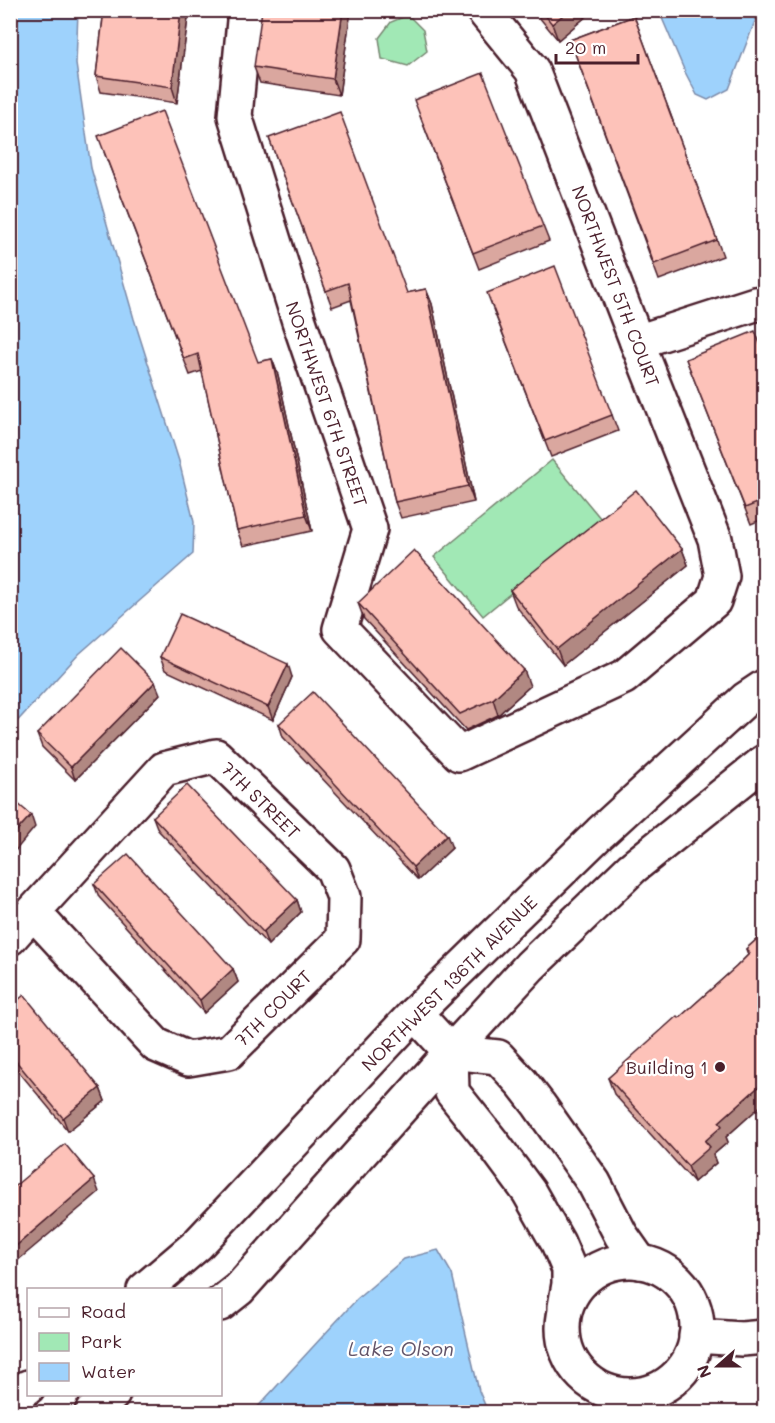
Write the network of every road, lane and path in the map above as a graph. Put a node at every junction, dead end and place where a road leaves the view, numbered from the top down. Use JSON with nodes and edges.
{"nodes":[{"id":1,"x":245,"y":10,"type":"edge"},
{"id":2,"x":483,"y":10,"type":"edge"},
{"id":3,"x":765,"y":303,"type":"edge"},
{"id":4,"x":637,"y":342,"type":"junction"},
{"id":5,"x":722,"y":576,"type":"joint"},
{"id":6,"x":765,"y":687,"type":"edge"},
{"id":7,"x":765,"y":762,"type":"edge"},
{"id":8,"x":344,"y":897,"type":"joint"},
{"id":9,"x":33,"y":912,"type":"junction"},
{"id":10,"x":10,"y":938,"type":"edge"},
{"id":11,"x":416,"y":1013,"type":"junction"},
{"id":12,"x":451,"y":1052,"type":"junction"},
{"id":13,"x":640,"y":1262,"type":"junction"},
{"id":14,"x":146,"y":1288,"type":"edge"},
{"id":15,"x":222,"y":1302,"type":"edge"},
{"id":16,"x":564,"y":1312,"type":"junction"},
{"id":17,"x":696,"y":1336,"type":"junction"},
{"id":18,"x":765,"y":1337,"type":"edge"},
{"id":19,"x":27,"y":1388,"type":"edge"},
{"id":20,"x":112,"y":1396,"type":"edge"},
{"id":21,"x":10,"y":1401,"type":"edge"},
{"id":22,"x":92,"y":1413,"type":"edge"}],
"edges":[{"from":1,"to":5,"type":"street","name":"NORTHWEST 6TH STREET"},
{"from":2,"to":4,"type":"street","name":"NORTHWEST 5TH COURT"},
{"from":3,"to":4,"type":"street"},
{"from":4,"to":5,"type":"street","name":"NORTHWEST 5TH COURT"},
{"from":6,"to":11,"type":"street","name":"NORTHWEST 136TH AVENUE"},
{"from":7,"to":12,"type":"street"},
{"from":8,"to":9,"type":"street","name":"7TH STREET"},
{"from":8,"to":9,"type":"street","name":"7TH COURT"},
{"from":9,"to":10,"type":"street"},
{"from":11,"to":12,"type":"street"},
{"from":11,"to":14,"type":"street","name":"NORTHWEST 136TH AVENUE"},
{"from":12,"to":13,"type":"street"},
{"from":12,"to":15,"type":"street"},
{"from":12,"to":16,"type":"street"},
{"from":13,"to":16,"type":"street"},
{"from":13,"to":17,"type":"street"},
{"from":16,"to":17,"type":"street"},
{"from":17,"to":18,"type":"street"},
{"from":19,"to":21,"type":"street"},
{"from":20,"to":22,"type":"street"}]}
